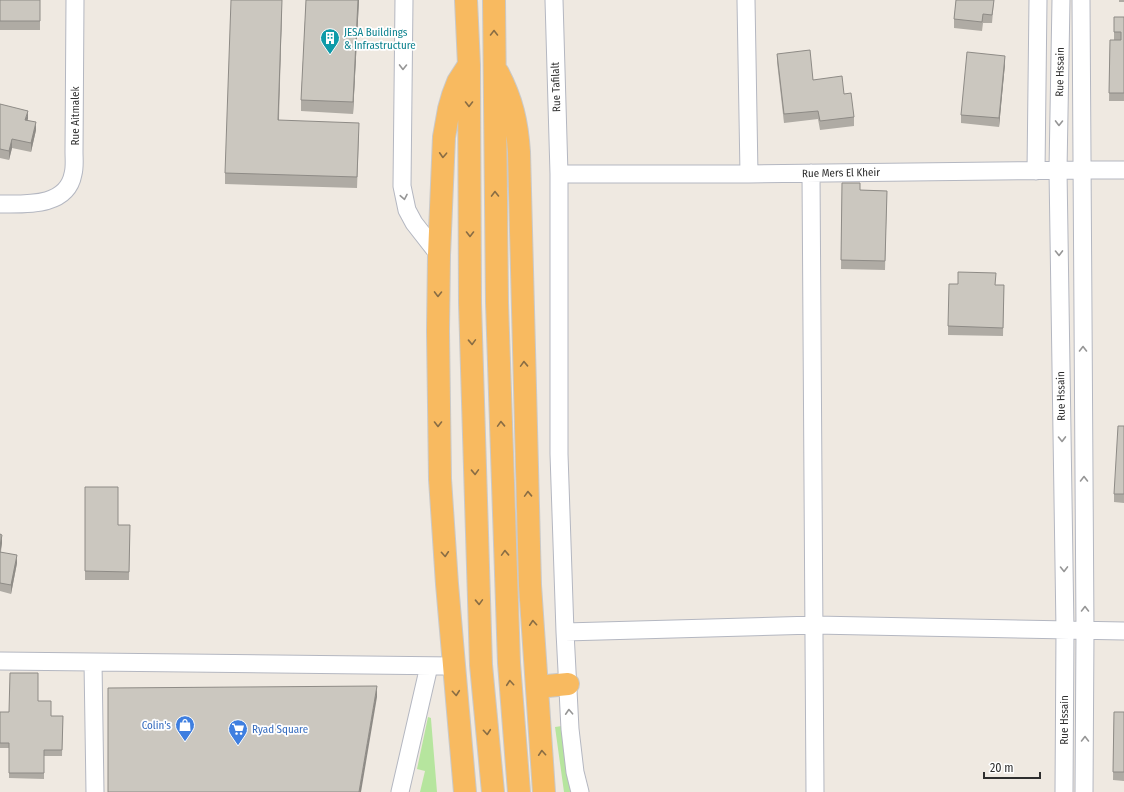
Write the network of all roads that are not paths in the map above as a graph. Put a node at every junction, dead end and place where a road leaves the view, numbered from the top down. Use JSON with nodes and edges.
{"nodes":[{"id":1,"x":75,"y":0,"type":"edge"},
{"id":2,"x":404,"y":0,"type":"edge"},
{"id":3,"x":466,"y":0,"type":"edge"},
{"id":4,"x":494,"y":0,"type":"edge"},
{"id":5,"x":554,"y":0,"type":"edge"},
{"id":6,"x":746,"y":0,"type":"edge"},
{"id":7,"x":1038,"y":0,"type":"edge"},
{"id":8,"x":1061,"y":0,"type":"edge"},
{"id":9,"x":1081,"y":0,"type":"edge"},
{"id":10,"x":469,"y":65,"type":"junction"},
{"id":11,"x":494,"y":66,"type":"junction"},
{"id":12,"x":1058,"y":170,"type":"junction"},
{"id":13,"x":1082,"y":170,"type":"junction"},
{"id":14,"x":1124,"y":170,"type":"edge"},
{"id":15,"x":1036,"y":171,"type":"junction"},
{"id":16,"x":811,"y":173,"type":"junction"},
{"id":17,"x":559,"y":174,"type":"junction"},
{"id":18,"x":749,"y":174,"type":"junction"},
{"id":19,"x":0,"y":204,"type":"edge"},
{"id":20,"x":439,"y":255,"type":"junction"},
{"id":21,"x":814,"y":625,"type":"junction"},
{"id":22,"x":1065,"y":630,"type":"junction"},
{"id":23,"x":1085,"y":631,"type":"junction"},
{"id":24,"x":1124,"y":631,"type":"edge"},
{"id":25,"x":564,"y":632,"type":"junction"},
{"id":26,"x":0,"y":661,"type":"edge"},
{"id":27,"x":93,"y":662,"type":"junction"},
{"id":28,"x":428,"y":666,"type":"junction"},
{"id":29,"x":454,"y":666,"type":"junction"},
{"id":30,"x":568,"y":684,"type":"junction"},
{"id":31,"x":537,"y":687,"type":"junction"},
{"id":32,"x":95,"y":792,"type":"edge"},
{"id":33,"x":400,"y":792,"type":"edge"},
{"id":34,"x":465,"y":792,"type":"edge"},
{"id":35,"x":493,"y":792,"type":"edge"},
{"id":36,"x":519,"y":792,"type":"edge"},
{"id":37,"x":544,"y":792,"type":"edge"},
{"id":38,"x":580,"y":792,"type":"edge"},
{"id":39,"x":815,"y":792,"type":"edge"},
{"id":40,"x":1064,"y":792,"type":"edge"},
{"id":41,"x":1084,"y":792,"type":"edge"}],
"edges":[{"from":1,"to":19,"type":"street","name":"Rue Aitmalek"},
{"from":2,"to":20,"type":"street","one_way":true},
{"from":3,"to":10,"type":"highway"},
{"from":11,"to":4,"type":"highway","one_way":true},
{"from":5,"to":17,"type":"street","name":"Rue Tafilalt"},
{"from":6,"to":18,"type":"street"},
{"from":7,"to":15,"type":"street"},
{"from":8,"to":12,"type":"street","name":"Rue Hssain","one_way":true},
{"from":9,"to":13,"type":"street","name":"Rue Hssain"},
{"from":10,"to":20,"type":"highway","one_way":true},
{"from":10,"to":35,"type":"highway","one_way":true},
{"from":31,"to":11,"type":"highway","one_way":true},
{"from":36,"to":11,"type":"highway","one_way":true},
{"from":12,"to":13,"type":"street","name":"Rue Mers El Kheir"},
{"from":12,"to":15,"type":"street","name":"Rue Mers El Kheir"},
{"from":12,"to":22,"type":"street","name":"Rue Hssain","one_way":true},
{"from":13,"to":14,"type":"street","name":"Rue Mers El Kheir"},
{"from":23,"to":13,"type":"street","name":"Rue Hssain","one_way":true},
{"from":15,"to":16,"type":"street","name":"Rue Mers El Kheir"},
{"from":16,"to":18,"type":"street","name":"Rue Mers El Kheir"},
{"from":16,"to":21,"type":"street"},
{"from":17,"to":18,"type":"street","name":"Rue Mers El Kheir"},
{"from":17,"to":25,"type":"street","name":"Rue Tafilalt"},
{"from":20,"to":29,"type":"highway","one_way":true},
{"from":21,"to":22,"type":"street"},
{"from":21,"to":25,"type":"street"},
{"from":21,"to":39,"type":"street"},
{"from":22,"to":23,"type":"street"},
{"from":22,"to":40,"type":"street","name":"Rue Hssain"},
{"from":23,"to":24,"type":"street"},
{"from":41,"to":23,"type":"street","name":"Rue Hssain","one_way":true},
{"from":25,"to":30,"type":"street","name":"Rue Tafilalt"},
{"from":26,"to":27,"type":"street"},
{"from":27,"to":28,"type":"street"},
{"from":27,"to":32,"type":"street"},
{"from":28,"to":29,"type":"street"},
{"from":28,"to":33,"type":"street"},
{"from":29,"to":34,"type":"highway","one_way":true},
{"from":30,"to":31,"type":"highway"},
{"from":38,"to":30,"type":"street","name":"Rue Tafilalt","one_way":true},
{"from":37,"to":31,"type":"highway","one_way":true}]}
